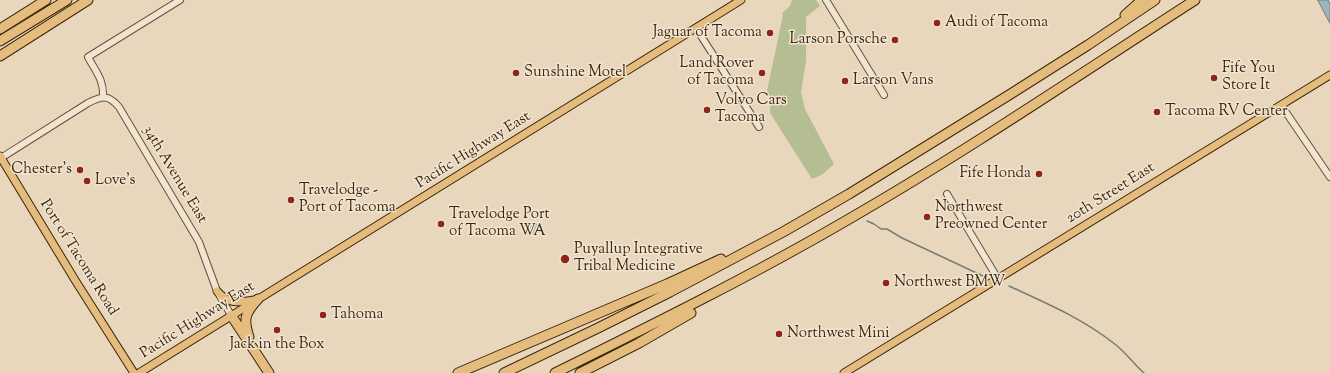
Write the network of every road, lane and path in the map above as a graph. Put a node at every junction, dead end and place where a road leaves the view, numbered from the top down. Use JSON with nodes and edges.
{"nodes":[{"id":1,"x":46,"y":0,"type":"edge"},
{"id":2,"x":67,"y":0,"type":"edge"},
{"id":3,"x":88,"y":0,"type":"edge"},
{"id":4,"x":180,"y":0,"type":"edge"},
{"id":5,"x":741,"y":0,"type":"edge"},
{"id":6,"x":826,"y":0,"type":"edge"},
{"id":7,"x":1142,"y":0,"type":"edge"},
{"id":8,"x":1155,"y":0,"type":"edge"},
{"id":9,"x":1195,"y":0,"type":"edge"},
{"id":10,"x":696,"y":28,"type":"junction"},
{"id":11,"x":0,"y":29,"type":"edge"},
{"id":12,"x":0,"y":41,"type":"edge"},
{"id":13,"x":1088,"y":45,"type":"junction"},
{"id":14,"x":0,"y":56,"type":"edge"},
{"id":15,"x":1330,"y":75,"type":"edge"},
{"id":16,"x":884,"y":95,"type":"dead end"},
{"id":17,"x":103,"y":97,"type":"junction"},
{"id":18,"x":1280,"y":105,"type":"junction"},
{"id":19,"x":759,"y":127,"type":"dead end"},
{"id":20,"x":0,"y":157,"type":"edge"},
{"id":21,"x":1330,"y":177,"type":"edge"},
{"id":22,"x":947,"y":194,"type":"dead end"},
{"id":23,"x":795,"y":225,"type":"junction"},
{"id":24,"x":998,"y":279,"type":"junction"},
{"id":25,"x":217,"y":291,"type":"junction"},
{"id":26,"x":719,"y":292,"type":"junction"},
{"id":27,"x":258,"y":299,"type":"junction"},
{"id":28,"x":231,"y":315,"type":"junction"},
{"id":29,"x":252,"y":348,"type":"junction"},
{"id":30,"x":134,"y":373,"type":"edge"},
{"id":31,"x":139,"y":373,"type":"edge"},
{"id":32,"x":269,"y":373,"type":"edge"},
{"id":33,"x":458,"y":373,"type":"edge"},
{"id":34,"x":504,"y":373,"type":"edge"},
{"id":35,"x":555,"y":373,"type":"edge"},
{"id":36,"x":580,"y":373,"type":"edge"},
{"id":37,"x":844,"y":373,"type":"edge"}],
"edges":[{"from":1,"to":11,"type":"highway"},
{"from":2,"to":12,"type":"highway"},
{"from":3,"to":14,"type":"highway"},
{"from":4,"to":17,"type":"street"},
{"from":5,"to":10,"type":"main road","name":"Pacific Highway East"},
{"from":6,"to":16,"type":"street"},
{"from":7,"to":13,"type":"highway"},
{"from":8,"to":13,"type":"highway"},
{"from":9,"to":26,"type":"highway"},
{"from":10,"to":19,"type":"street"},
{"from":10,"to":27,"type":"main road","name":"Pacific Highway East"},
{"from":13,"to":23,"type":"highway"},
{"from":15,"to":18,"type":"main road","name":"20th Street East"},
{"from":17,"to":20,"type":"street"},
{"from":17,"to":25,"type":"street","name":"34th Avenue East"},
{"from":18,"to":21,"type":"street"},
{"from":18,"to":24,"type":"main road","name":"20th Street East"},
{"from":20,"to":30,"type":"main road","name":"Port of Tacoma Road"},
{"from":22,"to":24,"type":"street"},
{"from":23,"to":33,"type":"highway"},
{"from":23,"to":34,"type":"highway"},
{"from":24,"to":37,"type":"main road","name":"20th Street East"},
{"from":25,"to":27,"type":"main road"},
{"from":25,"to":28,"type":"street","name":"34th Avenue East"},
{"from":26,"to":35,"type":"highway"},
{"from":26,"to":36,"type":"highway"},
{"from":27,"to":28,"type":"main road","name":"Pacific Highway East"},
{"from":27,"to":29,"type":"highway"},
{"from":28,"to":29,"type":"highway"},
{"from":28,"to":31,"type":"main road","name":"Pacific Highway East"},
{"from":29,"to":32,"type":"highway"}]}
